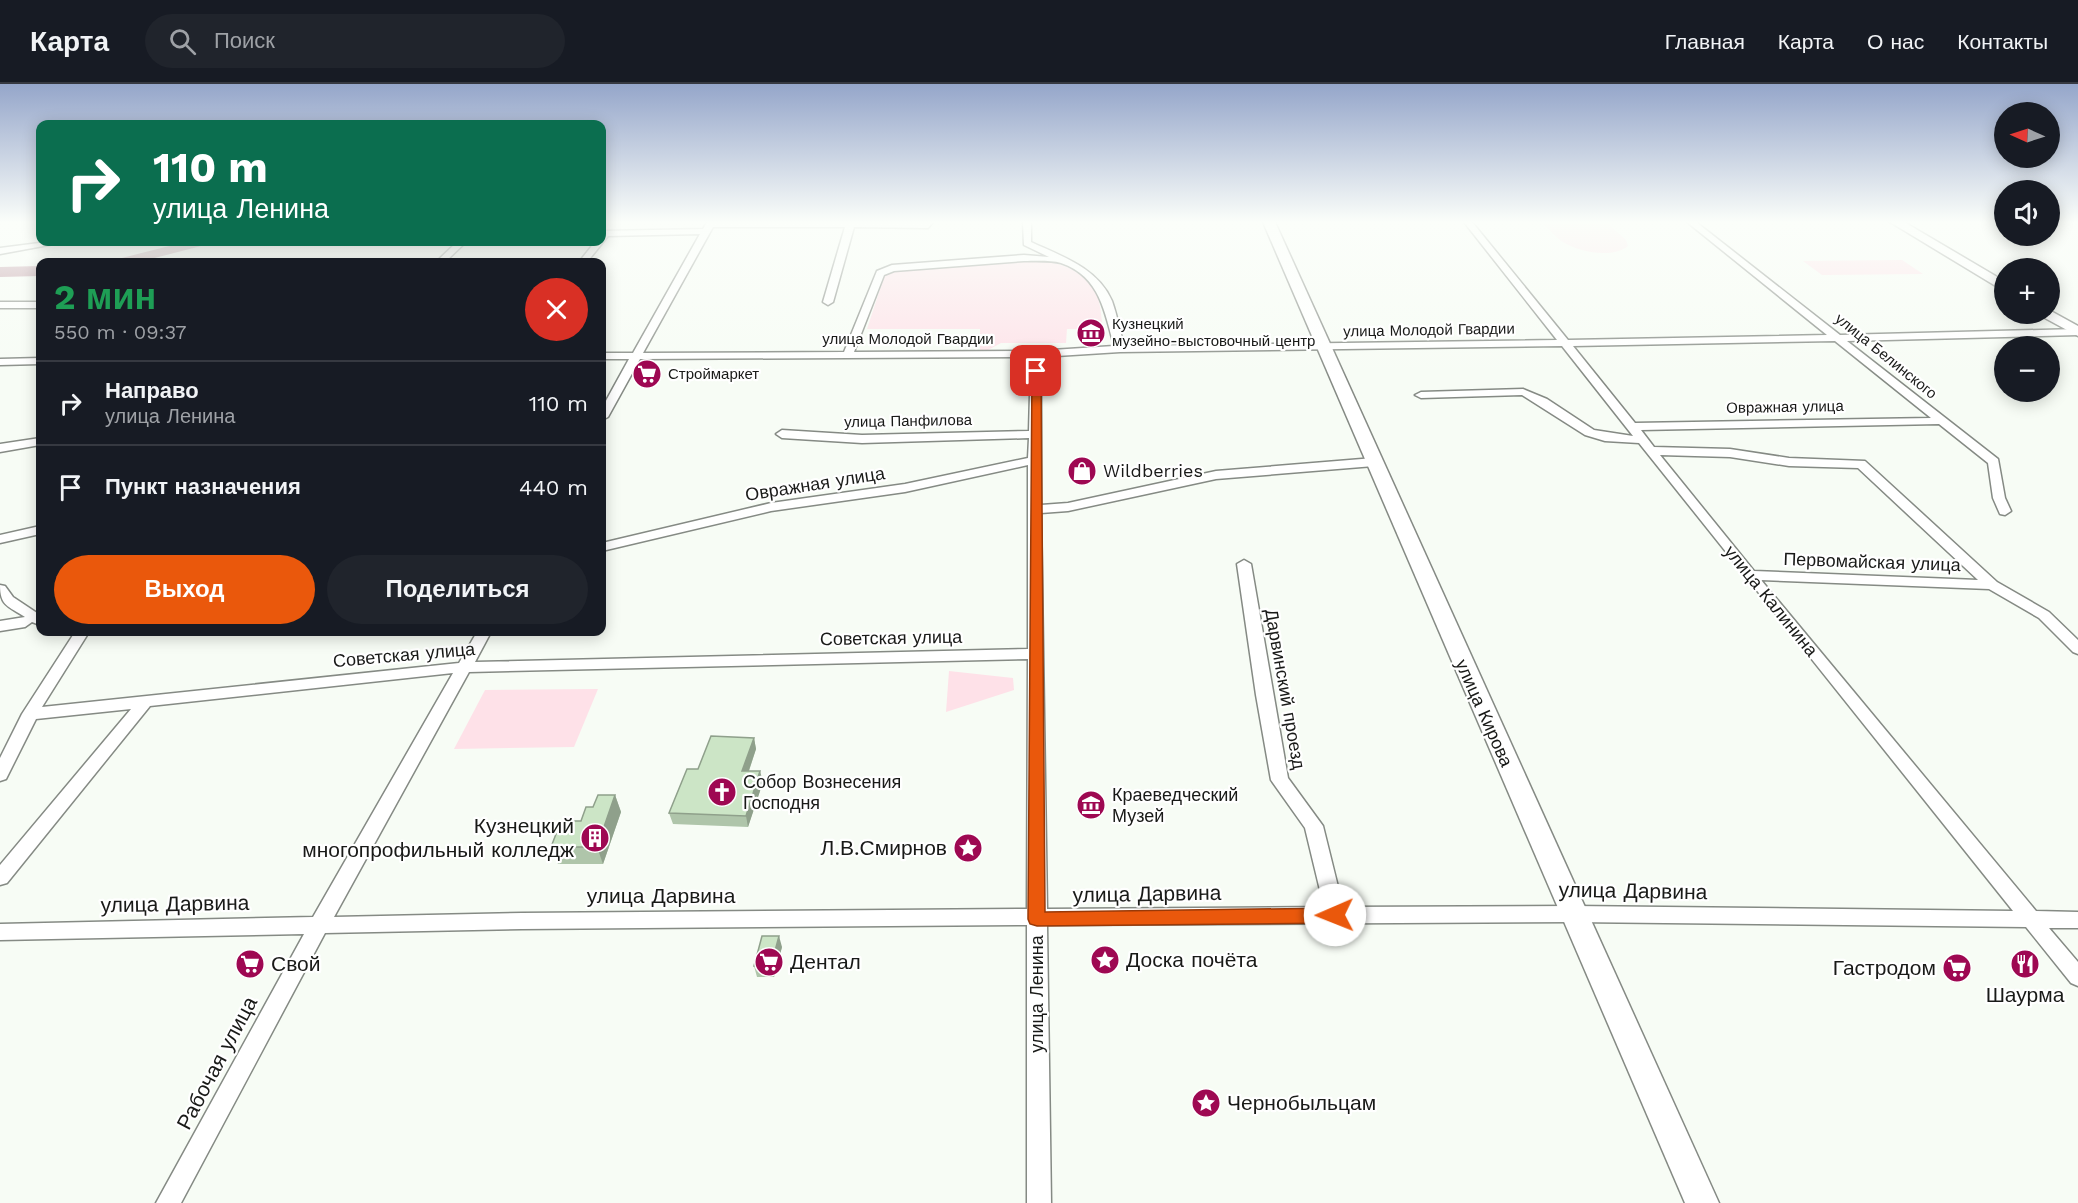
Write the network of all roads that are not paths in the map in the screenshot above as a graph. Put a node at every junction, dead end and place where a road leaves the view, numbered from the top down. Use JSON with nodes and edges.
{"nodes":[{"id":1,"x":682,"y":274,"type":"edge"},
{"id":2,"x":836,"y":274,"type":"edge"},
{"id":3,"x":880,"y":274,"type":"edge"},
{"id":4,"x":1086,"y":274,"type":"edge"},
{"id":5,"x":1292,"y":274,"type":"edge"},
{"id":6,"x":1510,"y":274,"type":"edge"},
{"id":7,"x":1757,"y":274,"type":"edge"},
{"id":8,"x":828,"y":302,"type":"dead end"},
{"id":9,"x":36,"y":304,"type":"edge"},
{"id":10,"x":0,"y":305,"type":"edge"},
{"id":11,"x":2060,"y":321,"type":"edge"},
{"id":12,"x":2078,"y":332,"type":"edge"},
{"id":13,"x":1838,"y":338,"type":"junction"},
{"id":14,"x":1565,"y":343,"type":"junction"},
{"id":15,"x":1325,"y":347,"type":"junction"},
{"id":16,"x":1120,"y":350,"type":"junction"},
{"id":17,"x":848,"y":354,"type":"junction"},
{"id":18,"x":1036,"y":354,"type":"junction"},
{"id":19,"x":606,"y":356,"type":"edge"},
{"id":20,"x":638,"y":356,"type":"junction"},
{"id":21,"x":36,"y":361,"type":"edge"},
{"id":22,"x":0,"y":362,"type":"edge"},
{"id":23,"x":1420,"y":395,"type":"dead end"},
{"id":24,"x":606,"y":410,"type":"edge"},
{"id":25,"x":1940,"y":421,"type":"junction"},
{"id":26,"x":1631,"y":427,"type":"junction"},
{"id":27,"x":1035,"y":434,"type":"junction"},
{"id":28,"x":782,"y":435,"type":"dead end"},
{"id":29,"x":36,"y":443,"type":"edge"},
{"id":30,"x":1646,"y":446,"type":"junction"},
{"id":31,"x":0,"y":448,"type":"edge"},
{"id":32,"x":1034,"y":460,"type":"junction"},
{"id":33,"x":1374,"y":462,"type":"junction"},
{"id":34,"x":1036,"y":508,"type":"junction"},
{"id":35,"x":2005,"y":511,"type":"dead end"},
{"id":36,"x":36,"y":531,"type":"edge"},
{"id":37,"x":0,"y":539,"type":"edge"},
{"id":38,"x":606,"y":546,"type":"edge"},
{"id":39,"x":1244,"y":564,"type":"dead end"},
{"id":40,"x":1750,"y":575,"type":"junction"},
{"id":41,"x":1992,"y":585,"type":"junction"},
{"id":42,"x":0,"y":589,"type":"edge"},
{"id":43,"x":36,"y":618,"type":"edge"},
{"id":44,"x":25,"y":622,"type":"dead end"},
{"id":45,"x":0,"y":626,"type":"edge"},
{"id":46,"x":79,"y":636,"type":"edge"},
{"id":47,"x":482,"y":636,"type":"edge"},
{"id":48,"x":2078,"y":649,"type":"edge"},
{"id":49,"x":1036,"y":654,"type":"junction"},
{"id":50,"x":465,"y":667,"type":"junction"},
{"id":51,"x":145,"y":702,"type":"junction"},
{"id":52,"x":30,"y":714,"type":"junction"},
{"id":53,"x":0,"y":775,"type":"edge"},
{"id":54,"x":0,"y":878,"type":"edge"},
{"id":55,"x":1573,"y":914,"type":"junction"},
{"id":56,"x":1335,"y":915,"type":"junction"},
{"id":57,"x":1037,"y":919,"type":"junction"},
{"id":58,"x":2031,"y":920,"type":"junction"},
{"id":59,"x":2078,"y":920,"type":"edge"},
{"id":60,"x":319,"y":925,"type":"junction"},
{"id":61,"x":0,"y":932,"type":"edge"},
{"id":62,"x":2078,"y":977,"type":"edge"},
{"id":63,"x":168,"y":1203,"type":"edge"},
{"id":64,"x":1039,"y":1203,"type":"edge"},
{"id":65,"x":1702,"y":1203,"type":"edge"}],
"edges":[{"from":1,"to":20,"type":"street"},
{"from":2,"to":8,"type":"street"},
{"from":3,"to":17,"type":"street"},
{"from":4,"to":16,"type":"street"},
{"from":5,"to":15,"type":"street","name":"улица Кирова"},
{"from":6,"to":14,"type":"street","name":"улица Калинина"},
{"from":7,"to":13,"type":"street","name":"улица Белинского"},
{"from":9,"to":10,"type":"street"},
{"from":11,"to":12,"type":"street"},
{"from":12,"to":13,"type":"street","name":"улица Молодой Гвардии"},
{"from":13,"to":14,"type":"street","name":"улица Молодой Гвардии"},
{"from":13,"to":25,"type":"street","name":"улица Белинского"},
{"from":14,"to":15,"type":"street","name":"улица Молодой Гвардии"},
{"from":14,"to":26,"type":"street","name":"улица Калинина"},
{"from":15,"to":16,"type":"street","name":"улица Молодой Гвардии"},
{"from":15,"to":33,"type":"street","name":"улица Кирова"},
{"from":16,"to":18,"type":"street","name":"улица Молодой Гвардии"},
{"from":17,"to":18,"type":"street","name":"улица Молодой Гвардии"},
{"from":17,"to":20,"type":"street","name":"улица Молодой Гвардии"},
{"from":18,"to":27,"type":"street","name":"улица Ленина"},
{"from":19,"to":20,"type":"street","name":"улица Молодой Гвардии"},
{"from":20,"to":24,"type":"street"},
{"from":21,"to":22,"type":"street"},
{"from":23,"to":30,"type":"street"},
{"from":25,"to":26,"type":"street","name":"Овражная улица"},
{"from":25,"to":35,"type":"street","name":"улица Белинского"},
{"from":26,"to":30,"type":"street","name":"улица Калинина"},
{"from":27,"to":28,"type":"street","name":"улица Панфилова"},
{"from":27,"to":32,"type":"street","name":"улица Ленина"},
{"from":29,"to":31,"type":"street"},
{"from":30,"to":40,"type":"street","name":"улица Калинина"},
{"from":30,"to":41,"type":"street"},
{"from":32,"to":34,"type":"street","name":"улица Ленина"},
{"from":32,"to":38,"type":"street","name":"Овражная улица"},
{"from":33,"to":34,"type":"street"},
{"from":33,"to":55,"type":"street","name":"улица Кирова"},
{"from":34,"to":49,"type":"street","name":"улица Ленина"},
{"from":36,"to":37,"type":"street"},
{"from":39,"to":56,"type":"street","name":"Дарвинский проезд"},
{"from":40,"to":41,"type":"street","name":"Первомайская улица"},
{"from":40,"to":58,"type":"street","name":"улица Калинина"},
{"from":41,"to":48,"type":"street"},
{"from":42,"to":43,"type":"street"},
{"from":44,"to":45,"type":"street"},
{"from":46,"to":52,"type":"street"},
{"from":47,"to":50,"type":"street","name":"Рабочая улица"},
{"from":49,"to":50,"type":"street","name":"Советская улица"},
{"from":49,"to":57,"type":"street","name":"улица Ленина"},
{"from":50,"to":51,"type":"street","name":"Советская улица"},
{"from":50,"to":60,"type":"street","name":"Рабочая улица"},
{"from":51,"to":52,"type":"street","name":"Советская улица"},
{"from":51,"to":54,"type":"street"},
{"from":52,"to":53,"type":"street"},
{"from":55,"to":56,"type":"street","name":"улица Дарвина"},
{"from":55,"to":58,"type":"street","name":"улица Дарвина"},
{"from":55,"to":65,"type":"street","name":"улица Кирова"},
{"from":56,"to":57,"type":"street","name":"улица Дарвина"},
{"from":57,"to":60,"type":"street","name":"улица Дарвина"},
{"from":57,"to":64,"type":"street","name":"улица Ленина"},
{"from":58,"to":59,"type":"street","name":"улица Дарвина"},
{"from":58,"to":62,"type":"street","name":"улица Калинина"},
{"from":60,"to":61,"type":"street","name":"улица Дарвина"},
{"from":60,"to":63,"type":"street","name":"Рабочая улица"}]}
